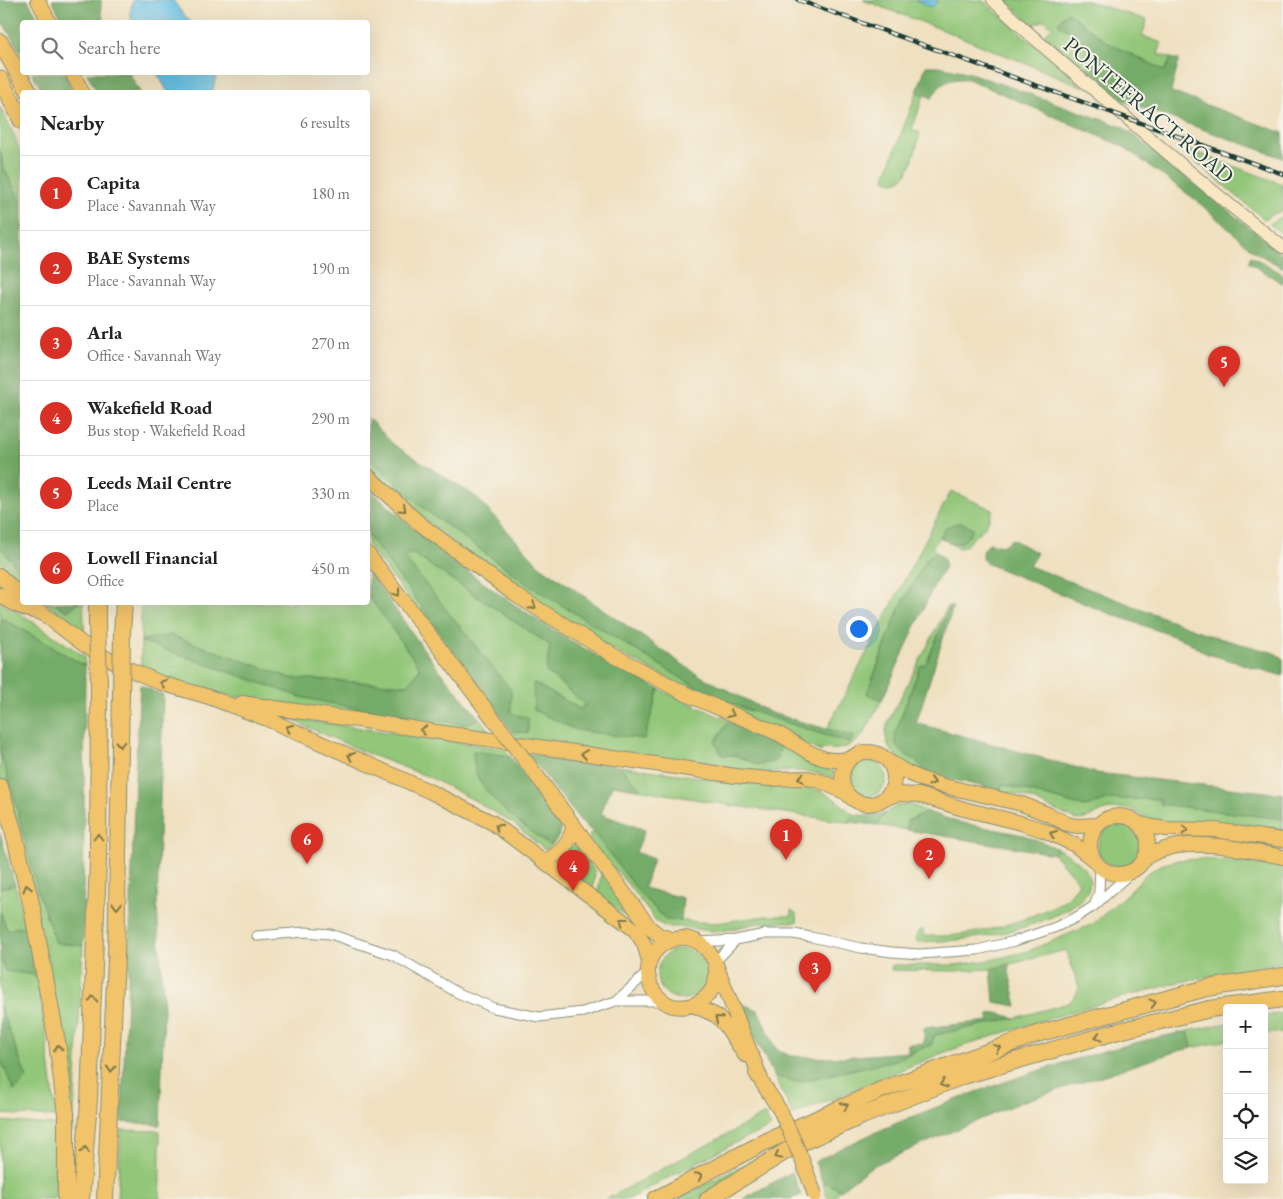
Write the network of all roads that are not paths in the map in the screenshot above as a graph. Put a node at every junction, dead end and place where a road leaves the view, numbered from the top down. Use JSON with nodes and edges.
{"nodes":[{"id":1,"x":38,"y":0,"type":"edge"},
{"id":2,"x":992,"y":0,"type":"edge"},
{"id":3,"x":48,"y":20,"type":"edge"},
{"id":4,"x":0,"y":42,"type":"edge"},
{"id":5,"x":74,"y":75,"type":"edge"},
{"id":6,"x":0,"y":79,"type":"edge"},
{"id":7,"x":28,"y":90,"type":"edge"},
{"id":8,"x":81,"y":90,"type":"edge"},
{"id":9,"x":20,"y":117,"type":"edge"},
{"id":10,"x":1283,"y":247,"type":"edge"},
{"id":11,"x":370,"y":478,"type":"edge"},
{"id":12,"x":370,"y":557,"type":"edge"},
{"id":13,"x":0,"y":576,"type":"edge"},
{"id":14,"x":0,"y":595,"type":"edge"},
{"id":15,"x":20,"y":595,"type":"edge"},
{"id":16,"x":32,"y":605,"type":"edge"},
{"id":17,"x":97,"y":605,"type":"edge"},
{"id":18,"x":120,"y":605,"type":"edge"},
{"id":19,"x":124,"y":605,"type":"edge"},
{"id":20,"x":43,"y":614,"type":"junction"},
{"id":21,"x":122,"y":633,"type":"junction"},
{"id":22,"x":209,"y":697,"type":"junction"},
{"id":23,"x":850,"y":759,"type":"junction"},
{"id":24,"x":888,"y":761,"type":"junction"},
{"id":25,"x":0,"y":787,"type":"edge"},
{"id":26,"x":847,"y":793,"type":"junction"},
{"id":27,"x":885,"y":798,"type":"junction"},
{"id":28,"x":1137,"y":822,"type":"junction"},
{"id":29,"x":1098,"y":825,"type":"junction"},
{"id":30,"x":573,"y":826,"type":"junction"},
{"id":31,"x":1283,"y":840,"type":"edge"},
{"id":32,"x":1145,"y":857,"type":"junction"},
{"id":33,"x":1283,"y":857,"type":"edge"},
{"id":34,"x":545,"y":862,"type":"junction"},
{"id":35,"x":1097,"y":864,"type":"junction"},
{"id":36,"x":1135,"y":869,"type":"junction"},
{"id":37,"x":1094,"y":906,"type":"junction"},
{"id":38,"x":258,"y":936,"type":"dead end"},
{"id":39,"x":671,"y":939,"type":"junction"},
{"id":40,"x":736,"y":940,"type":"junction"},
{"id":41,"x":699,"y":942,"type":"junction"},
{"id":42,"x":715,"y":964,"type":"junction"},
{"id":43,"x":648,"y":967,"type":"junction"},
{"id":44,"x":1283,"y":976,"type":"edge"},
{"id":45,"x":1283,"y":999,"type":"edge"},
{"id":46,"x":616,"y":1001,"type":"junction"},
{"id":47,"x":662,"y":1001,"type":"junction"},
{"id":48,"x":693,"y":1005,"type":"junction"},
{"id":49,"x":761,"y":1080,"type":"junction"},
{"id":50,"x":816,"y":1197,"type":"edge"},
{"id":51,"x":66,"y":1199,"type":"edge"},
{"id":52,"x":81,"y":1199,"type":"edge"},
{"id":53,"x":105,"y":1199,"type":"edge"},
{"id":54,"x":656,"y":1199,"type":"edge"},
{"id":55,"x":708,"y":1199,"type":"edge"}],
"edges":[{"from":1,"to":3,"type":"main road"},
{"from":2,"to":10,"type":"main road","name":"PONTEFRACT ROAD"},
{"from":4,"to":7,"type":"highway"},
{"from":5,"to":8,"type":"main road"},
{"from":6,"to":9,"type":"highway"},
{"from":11,"to":23,"type":"main road","one_way":true},
{"from":12,"to":30,"type":"main road","one_way":true,"bridge":true},
{"from":13,"to":15,"type":"main road"},
{"from":14,"to":20,"type":"main road"},
{"from":16,"to":20,"type":"main road"},
{"from":52,"to":17,"type":"highway","one_way":true,"bridge":true},
{"from":18,"to":21,"type":"highway"},
{"from":19,"to":21,"type":"highway"},
{"from":22,"to":20,"type":"main road","one_way":true},
{"from":21,"to":53,"type":"highway","one_way":true,"bridge":true},
{"from":26,"to":22,"type":"main road","one_way":true},
{"from":34,"to":22,"type":"main road","one_way":true},
{"from":23,"to":24,"type":"main road"},
{"from":23,"to":26,"type":"main road"},
{"from":24,"to":27,"type":"main road"},
{"from":24,"to":29,"type":"main road","one_way":true},
{"from":51,"to":25,"type":"highway","one_way":true},
{"from":26,"to":27,"type":"main road"},
{"from":35,"to":27,"type":"main road","one_way":true},
{"from":28,"to":29,"type":"main road"},
{"from":28,"to":31,"type":"main road","one_way":true},
{"from":28,"to":32,"type":"main road"},
{"from":29,"to":35,"type":"main road"},
{"from":30,"to":34,"type":"main road"},
{"from":30,"to":39,"type":"main road"},
{"from":32,"to":33,"type":"main road"},
{"from":32,"to":36,"type":"main road"},
{"from":43,"to":34,"type":"main road","one_way":true},
{"from":35,"to":36,"type":"main road"},
{"from":35,"to":37,"type":"street"},
{"from":36,"to":37,"type":"street"},
{"from":37,"to":40,"type":"street"},
{"from":38,"to":46,"type":"street"},
{"from":39,"to":41,"type":"main road"},
{"from":39,"to":43,"type":"main road"},
{"from":40,"to":41,"type":"street"},
{"from":40,"to":42,"type":"street"},
{"from":41,"to":42,"type":"main road"},
{"from":42,"to":48,"type":"main road"},
{"from":42,"to":49,"type":"main road"},
{"from":43,"to":46,"type":"street"},
{"from":43,"to":47,"type":"main road"},
{"from":54,"to":44,"type":"highway","one_way":true},
{"from":45,"to":55,"type":"highway","one_way":true},
{"from":46,"to":47,"type":"street"},
{"from":47,"to":48,"type":"main road"},
{"from":49,"to":48,"type":"main road","one_way":true},
{"from":49,"to":50,"type":"main road","bridge":true}]}
